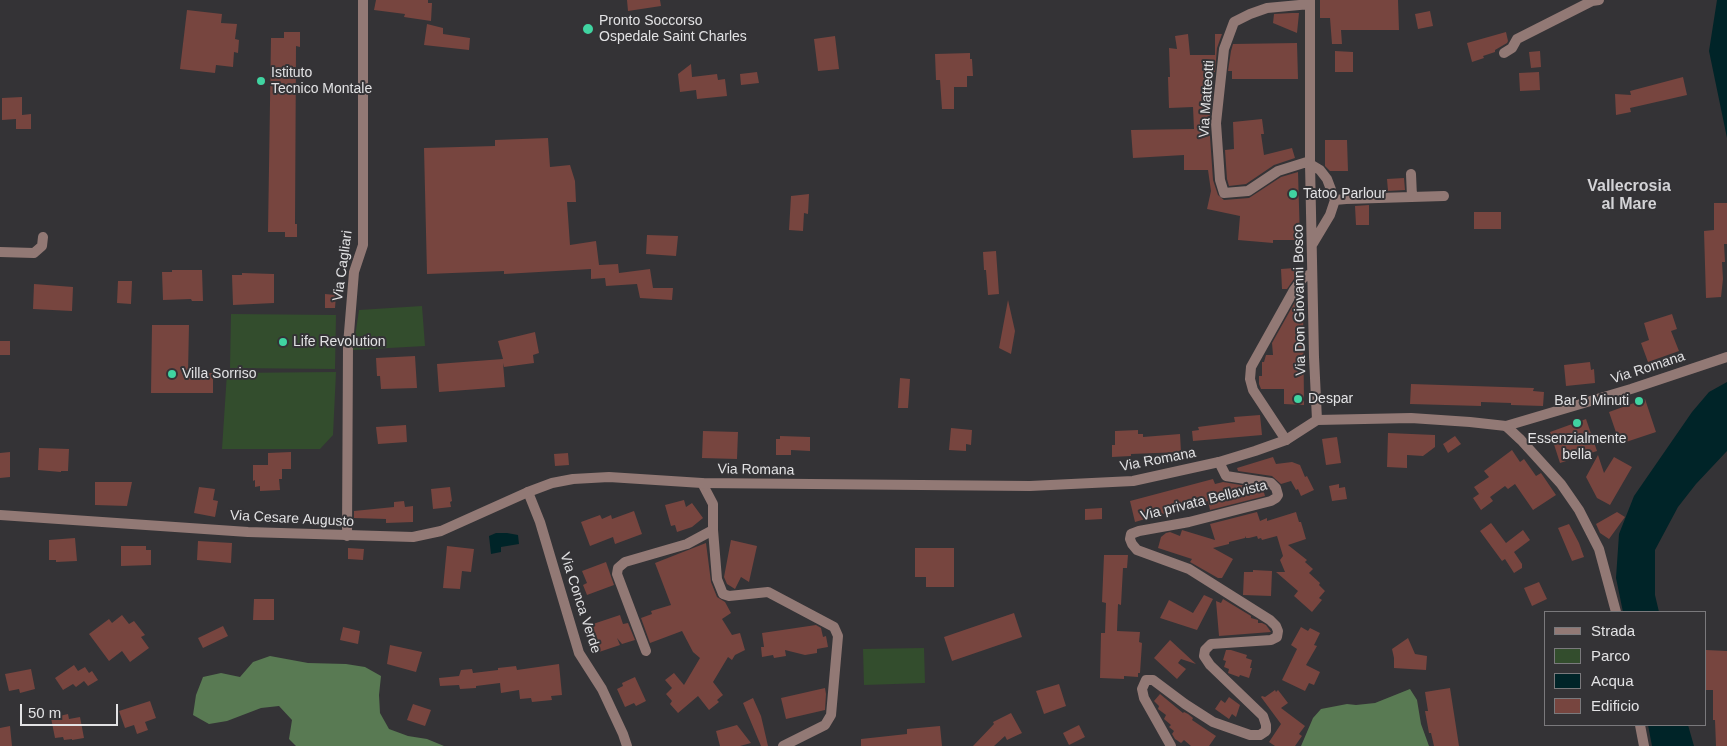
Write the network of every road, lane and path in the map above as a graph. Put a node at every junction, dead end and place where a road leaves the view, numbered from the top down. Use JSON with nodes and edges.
{"nodes":[{"id":1,"x":363,"y":0,"type":"edge"},
{"id":2,"x":1599,"y":0,"type":"edge"},
{"id":3,"x":1310,"y":2,"type":"edge"},
{"id":4,"x":1504,"y":53,"type":"dead end"},
{"id":5,"x":1310,"y":162,"type":"junction"},
{"id":6,"x":1411,"y":174,"type":"dead end"},
{"id":7,"x":1444,"y":196,"type":"dead end"},
{"id":8,"x":1412,"y":197,"type":"junction"},
{"id":9,"x":1335,"y":200,"type":"junction"},
{"id":10,"x":43,"y":237,"type":"dead end"},
{"id":11,"x":1312,"y":246,"type":"junction"},
{"id":12,"x":0,"y":252,"type":"edge"},
{"id":13,"x":1312,"y":273,"type":"junction"},
{"id":14,"x":1727,"y":356,"type":"edge"},
{"id":15,"x":1317,"y":420,"type":"junction"},
{"id":16,"x":1506,"y":426,"type":"junction"},
{"id":17,"x":1286,"y":440,"type":"junction"},
{"id":18,"x":1219,"y":462,"type":"junction"},
{"id":19,"x":573,"y":479,"type":"joint"},
{"id":20,"x":702,"y":483,"type":"junction"},
{"id":21,"x":528,"y":492,"type":"junction"},
{"id":22,"x":0,"y":515,"type":"edge"},
{"id":23,"x":713,"y":530,"type":"junction"},
{"id":24,"x":347,"y":536,"type":"junction"},
{"id":25,"x":1616,"y":611,"type":"edge"},
{"id":26,"x":646,"y":651,"type":"dead end"},
{"id":27,"x":1640,"y":726,"type":"edge"},
{"id":28,"x":627,"y":746,"type":"edge"},
{"id":29,"x":783,"y":746,"type":"edge"},
{"id":30,"x":1171,"y":746,"type":"edge"},
{"id":31,"x":1644,"y":746,"type":"edge"}],
"edges":[{"from":1,"to":24,"type":"street","name":"Via Cagliari"},
{"from":2,"to":4,"type":"street"},
{"from":3,"to":5,"type":"street","name":"Via Don Giovanni Bosco"},
{"from":3,"to":5,"type":"street","name":"Via Matteotti"},
{"from":5,"to":9,"type":"street"},
{"from":5,"to":11,"type":"street","name":"Via Don Giovanni Bosco"},
{"from":6,"to":8,"type":"street"},
{"from":7,"to":8,"type":"street"},
{"from":8,"to":9,"type":"street"},
{"from":9,"to":11,"type":"street"},
{"from":10,"to":12,"type":"street"},
{"from":11,"to":13,"type":"street","name":"Via Don Giovanni Bosco"},
{"from":13,"to":15,"type":"street","name":"Via Don Giovanni Bosco"},
{"from":13,"to":17,"type":"street"},
{"from":14,"to":16,"type":"street","name":"Via Romana"},
{"from":15,"to":16,"type":"street","name":"Via Romana"},
{"from":15,"to":17,"type":"street","name":"Via Romana"},
{"from":16,"to":25,"type":"street"},
{"from":17,"to":18,"type":"street","name":"Via Romana"},
{"from":18,"to":20,"type":"street","name":"Via Romana"},
{"from":18,"to":30,"type":"street","name":"Via privata Bellavista"},
{"from":19,"to":20,"type":"street","name":"Via Romana"},
{"from":19,"to":21,"type":"street","name":"Via Cesare Augusto"},
{"from":20,"to":23,"type":"street"},
{"from":21,"to":24,"type":"street","name":"Via Cesare Augusto"},
{"from":21,"to":28,"type":"street","name":"Via Conca Verde"},
{"from":22,"to":24,"type":"street","name":"Via Cesare Augusto"},
{"from":23,"to":26,"type":"street"},
{"from":23,"to":29,"type":"street"},
{"from":27,"to":31,"type":"street"}]}
